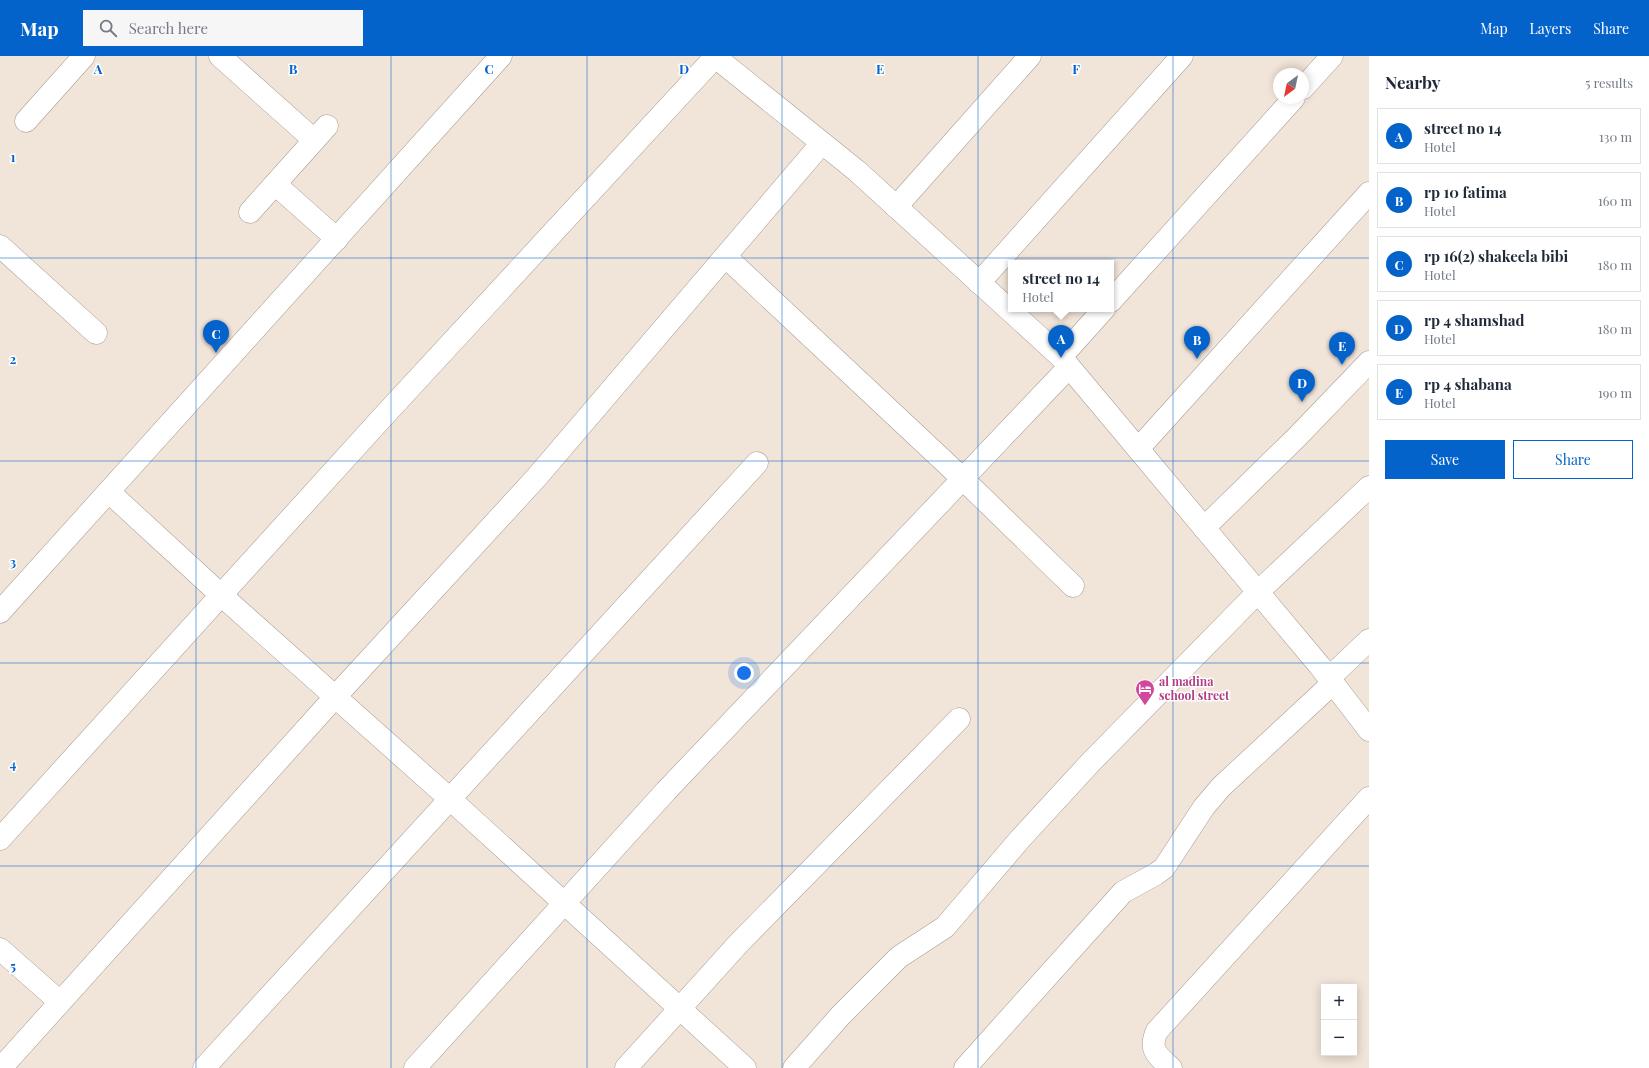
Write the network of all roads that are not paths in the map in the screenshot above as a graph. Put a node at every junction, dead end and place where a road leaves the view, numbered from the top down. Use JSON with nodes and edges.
{"nodes":[{"id":1,"x":84,"y":56,"type":"edge"},
{"id":2,"x":220,"y":56,"type":"edge"},
{"id":3,"x":501,"y":56,"type":"edge"},
{"id":4,"x":715,"y":56,"type":"edge"},
{"id":5,"x":1030,"y":56,"type":"edge"},
{"id":6,"x":1182,"y":56,"type":"edge"},
{"id":7,"x":1332,"y":56,"type":"edge"},
{"id":8,"x":1309,"y":81,"type":"edge"},
{"id":9,"x":1289,"y":104,"type":"edge"},
{"id":10,"x":26,"y":121,"type":"dead end"},
{"id":11,"x":822,"y":143,"type":"junction"},
{"id":12,"x":275,"y":184,"type":"junction"},
{"id":13,"x":1369,"y":193,"type":"edge"},
{"id":14,"x":896,"y":207,"type":"junction"},
{"id":15,"x":250,"y":212,"type":"dead end"},
{"id":16,"x":337,"y":239,"type":"junction"},
{"id":17,"x":0,"y":246,"type":"edge"},
{"id":18,"x":726,"y":256,"type":"junction"},
{"id":19,"x":979,"y":283,"type":"junction"},
{"id":20,"x":1114,"y":298,"type":"edge"},
{"id":21,"x":1008,"y":310,"type":"edge"},
{"id":22,"x":1011,"y":312,"type":"edge"},
{"id":23,"x":1102,"y":312,"type":"edge"},
{"id":24,"x":96,"y":333,"type":"dead end"},
{"id":25,"x":1065,"y":362,"type":"junction"},
{"id":26,"x":1369,"y":362,"type":"edge"},
{"id":27,"x":1138,"y":449,"type":"junction"},
{"id":28,"x":757,"y":463,"type":"dead end"},
{"id":29,"x":963,"y":479,"type":"junction"},
{"id":30,"x":1369,"y":487,"type":"edge"},
{"id":31,"x":109,"y":492,"type":"junction"},
{"id":32,"x":1204,"y":528,"type":"junction"},
{"id":33,"x":1073,"y":586,"type":"dead end"},
{"id":34,"x":1258,"y":592,"type":"junction"},
{"id":35,"x":221,"y":595,"type":"junction"},
{"id":36,"x":0,"y":612,"type":"edge"},
{"id":37,"x":1369,"y":640,"type":"edge"},
{"id":38,"x":1331,"y":680,"type":"junction"},
{"id":39,"x":335,"y":697,"type":"junction"},
{"id":40,"x":960,"y":719,"type":"dead end"},
{"id":41,"x":1369,"y":730,"type":"edge"},
{"id":42,"x":1369,"y":798,"type":"edge"},
{"id":43,"x":450,"y":799,"type":"junction"},
{"id":44,"x":0,"y":839,"type":"edge"},
{"id":45,"x":564,"y":903,"type":"junction"},
{"id":46,"x":0,"y":949,"type":"edge"},
{"id":47,"x":60,"y":1002,"type":"junction"},
{"id":48,"x":680,"y":1009,"type":"junction"},
{"id":49,"x":1,"y":1068,"type":"edge"},
{"id":50,"x":204,"y":1068,"type":"edge"},
{"id":51,"x":415,"y":1068,"type":"edge"},
{"id":52,"x":626,"y":1068,"type":"edge"},
{"id":53,"x":745,"y":1068,"type":"edge"},
{"id":54,"x":794,"y":1068,"type":"edge"},
{"id":55,"x":964,"y":1068,"type":"edge"},
{"id":56,"x":1171,"y":1068,"type":"edge"}],
"edges":[{"from":1,"to":10,"type":"street"},
{"from":2,"to":12,"type":"street"},
{"from":3,"to":16,"type":"street"},
{"from":4,"to":11,"type":"street"},
{"from":4,"to":35,"type":"street"},
{"from":5,"to":14,"type":"street"},
{"from":6,"to":19,"type":"street"},
{"from":7,"to":8,"type":"street"},
{"from":9,"to":20,"type":"street"},
{"from":11,"to":14,"type":"street"},
{"from":11,"to":18,"type":"street"},
{"from":12,"to":15,"type":"street"},
{"from":12,"to":16,"type":"street"},
{"from":13,"to":27,"type":"street"},
{"from":14,"to":19,"type":"street"},
{"from":16,"to":31,"type":"street"},
{"from":17,"to":24,"type":"street"},
{"from":18,"to":29,"type":"street"},
{"from":18,"to":39,"type":"street"},
{"from":19,"to":21,"type":"street"},
{"from":22,"to":25,"type":"street"},
{"from":23,"to":25,"type":"street"},
{"from":25,"to":27,"type":"street"},
{"from":25,"to":29,"type":"street"},
{"from":26,"to":32,"type":"street"},
{"from":27,"to":32,"type":"street"},
{"from":28,"to":43,"type":"street"},
{"from":29,"to":33,"type":"street"},
{"from":29,"to":45,"type":"street"},
{"from":30,"to":34,"type":"street"},
{"from":31,"to":35,"type":"street"},
{"from":31,"to":36,"type":"street"},
{"from":32,"to":34,"type":"street"},
{"from":34,"to":38,"type":"street"},
{"from":34,"to":54,"type":"street"},
{"from":35,"to":39,"type":"street"},
{"from":35,"to":44,"type":"street"},
{"from":37,"to":38,"type":"street"},
{"from":38,"to":41,"type":"street"},
{"from":38,"to":55,"type":"street"},
{"from":39,"to":43,"type":"street"},
{"from":39,"to":47,"type":"street"},
{"from":40,"to":48,"type":"street"},
{"from":42,"to":56,"type":"street"},
{"from":43,"to":45,"type":"street"},
{"from":43,"to":50,"type":"street"},
{"from":45,"to":48,"type":"street"},
{"from":45,"to":51,"type":"street"},
{"from":46,"to":47,"type":"street"},
{"from":47,"to":49,"type":"street"},
{"from":48,"to":52,"type":"street"},
{"from":48,"to":53,"type":"street"}]}
